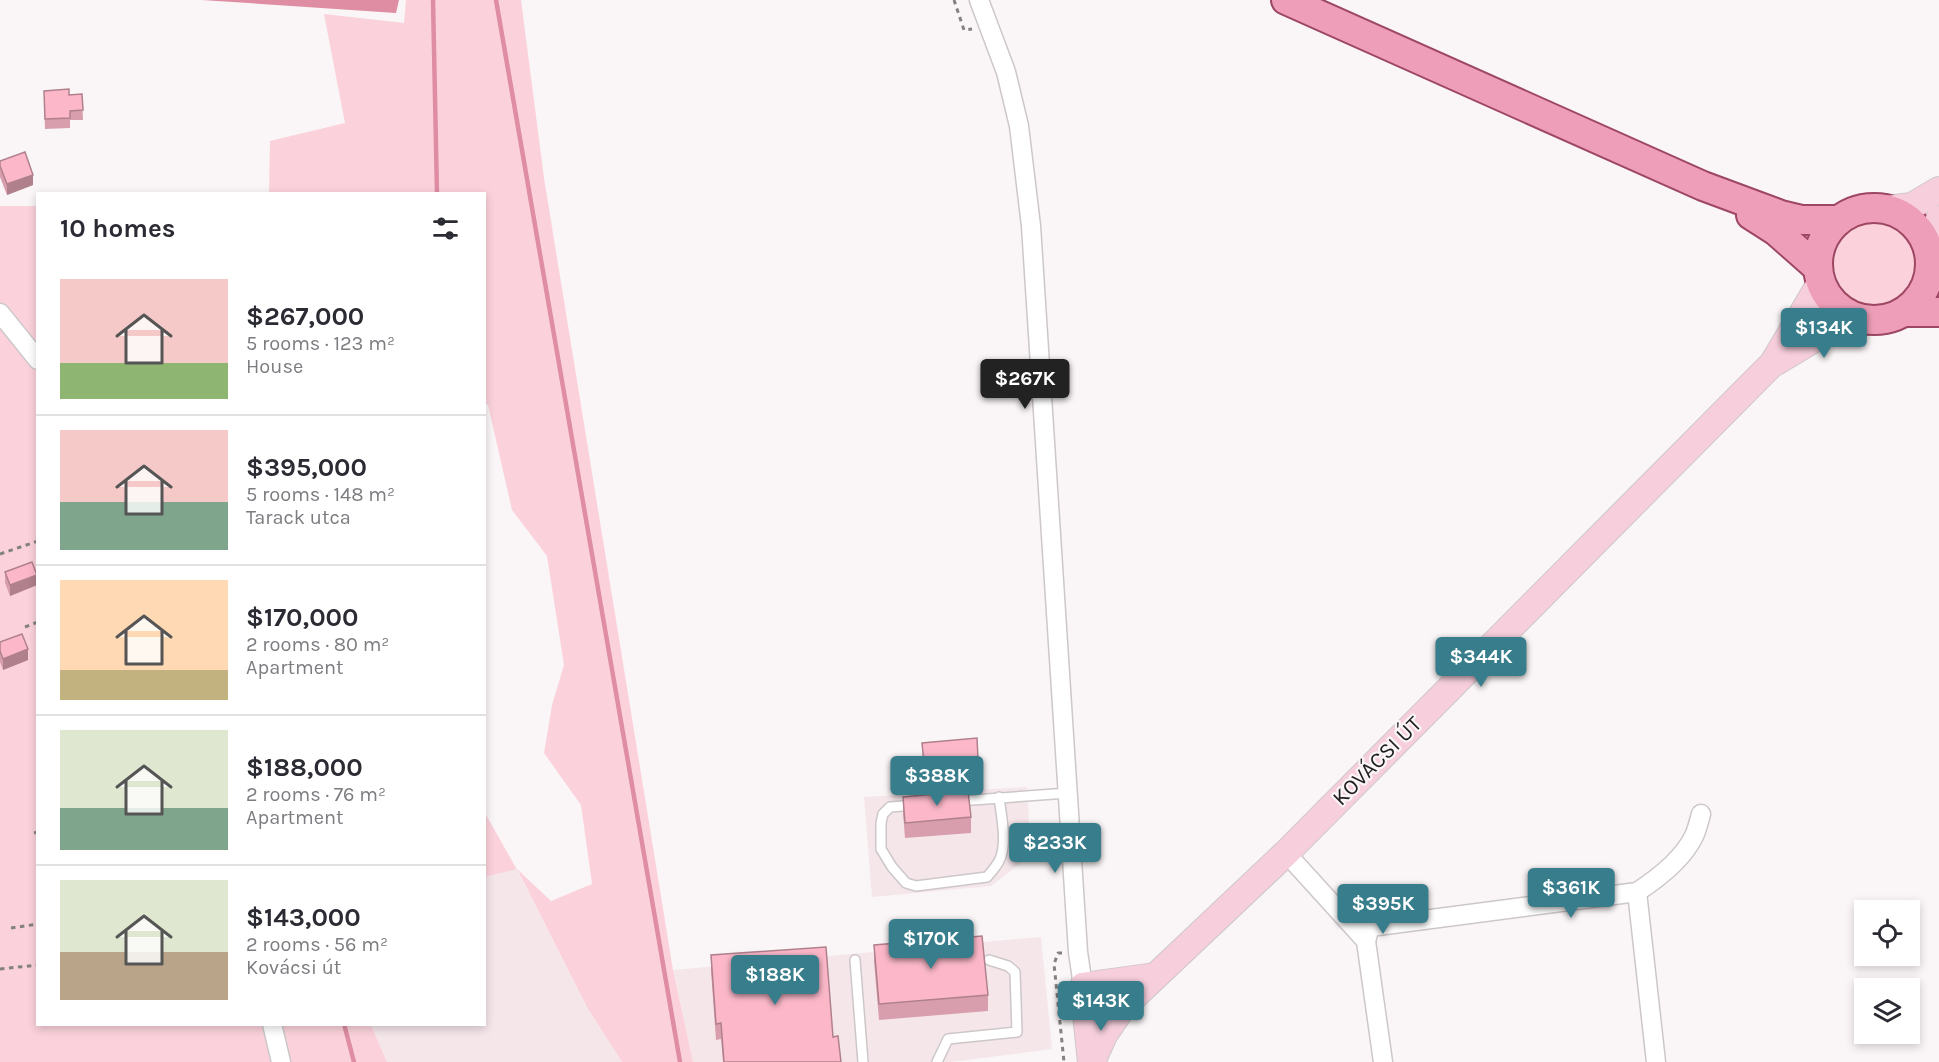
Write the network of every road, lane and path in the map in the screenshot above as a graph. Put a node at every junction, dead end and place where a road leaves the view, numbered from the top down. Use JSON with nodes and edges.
{"nodes":[{"id":1,"x":954,"y":0,"type":"edge"},
{"id":2,"x":979,"y":0,"type":"edge"},
{"id":3,"x":1286,"y":0,"type":"edge"},
{"id":4,"x":988,"y":25,"type":"junction"},
{"id":5,"x":1703,"y":186,"type":"junction"},
{"id":6,"x":1939,"y":190,"type":"edge"},
{"id":7,"x":1888,"y":209,"type":"junction"},
{"id":8,"x":1939,"y":219,"type":"edge"},
{"id":9,"x":1839,"y":220,"type":"junction"},
{"id":10,"x":1933,"y":261,"type":"edge"},
{"id":11,"x":1820,"y":275,"type":"junction"},
{"id":12,"x":1905,"y":312,"type":"junction"},
{"id":13,"x":1939,"y":312,"type":"edge"},
{"id":14,"x":0,"y":313,"type":"edge"},
{"id":15,"x":1857,"y":318,"type":"junction"},
{"id":16,"x":36,"y":358,"type":"edge"},
{"id":17,"x":1773,"y":363,"type":"junction"},
{"id":18,"x":36,"y":542,"type":"edge"},
{"id":19,"x":0,"y":554,"type":"edge"},
{"id":20,"x":36,"y":623,"type":"edge"},
{"id":21,"x":25,"y":627,"type":"dead end"},
{"id":22,"x":1068,"y":793,"type":"junction"},
{"id":23,"x":999,"y":797,"type":"junction"},
{"id":24,"x":944,"y":802,"type":"edge"},
{"id":25,"x":922,"y":804,"type":"edge"},
{"id":26,"x":1701,"y":814,"type":"dead end"},
{"id":27,"x":1286,"y":853,"type":"junction"},
{"id":28,"x":1637,"y":892,"type":"junction"},
{"id":29,"x":36,"y":924,"type":"edge"},
{"id":30,"x":11,"y":928,"type":"dead end"},
{"id":31,"x":1366,"y":941,"type":"junction"},
{"id":32,"x":1078,"y":952,"type":"junction"},
{"id":33,"x":855,"y":960,"type":"dead end"},
{"id":34,"x":989,"y":960,"type":"dead end"},
{"id":35,"x":36,"y":965,"type":"edge"},
{"id":36,"x":0,"y":969,"type":"edge"},
{"id":37,"x":1155,"y":976,"type":"junction"},
{"id":38,"x":1084,"y":994,"type":"junction"},
{"id":39,"x":1123,"y":1007,"type":"junction"},
{"id":40,"x":272,"y":1026,"type":"edge"},
{"id":41,"x":280,"y":1062,"type":"edge"},
{"id":42,"x":863,"y":1062,"type":"edge"},
{"id":43,"x":937,"y":1062,"type":"edge"},
{"id":44,"x":1064,"y":1062,"type":"edge"},
{"id":45,"x":1091,"y":1062,"type":"edge"},
{"id":46,"x":1383,"y":1062,"type":"edge"},
{"id":47,"x":1656,"y":1062,"type":"edge"}],
"edges":[{"from":1,"to":4,"type":"path"},
{"from":2,"to":4,"type":"street"},
{"from":3,"to":5,"type":"main road"},
{"from":4,"to":22,"type":"street"},
{"from":5,"to":9,"type":"main road"},
{"from":5,"to":11,"type":"main road"},
{"from":6,"to":7,"type":"street"},
{"from":7,"to":9,"type":"main road"},
{"from":7,"to":10,"type":"main road"},
{"from":8,"to":10,"type":"street"},
{"from":9,"to":11,"type":"main road"},
{"from":10,"to":12,"type":"main road"},
{"from":11,"to":15,"type":"main road"},
{"from":11,"to":17,"type":"street","name":"KOVÁCSI ÚT"},
{"from":12,"to":13,"type":"main road"},
{"from":12,"to":15,"type":"main road"},
{"from":14,"to":16,"type":"street"},
{"from":15,"to":17,"type":"street","name":"KOVÁCSI ÚT"},
{"from":17,"to":27,"type":"street","name":"KOVÁCSI ÚT"},
{"from":18,"to":19,"type":"path"},
{"from":20,"to":21,"type":"path"},
{"from":22,"to":23,"type":"lane"},
{"from":22,"to":32,"type":"street"},
{"from":23,"to":24,"type":"lane"},
{"from":23,"to":25,"type":"lane"},
{"from":26,"to":28,"type":"street"},
{"from":27,"to":31,"type":"street"},
{"from":27,"to":37,"type":"street","name":"KOVÁCSI ÚT"},
{"from":28,"to":31,"type":"street"},
{"from":28,"to":47,"type":"street"},
{"from":29,"to":30,"type":"path"},
{"from":31,"to":46,"type":"street"},
{"from":32,"to":38,"type":"street"},
{"from":32,"to":44,"type":"path"},
{"from":33,"to":42,"type":"lane"},
{"from":34,"to":43,"type":"lane"},
{"from":35,"to":36,"type":"path"},
{"from":37,"to":38,"type":"street"},
{"from":37,"to":39,"type":"street","name":"KOVÁCSI ÚT"},
{"from":38,"to":39,"type":"street"},
{"from":38,"to":45,"type":"street"},
{"from":39,"to":45,"type":"street","name":"KOVÁCSI ÚT"},
{"from":40,"to":41,"type":"street"}]}
